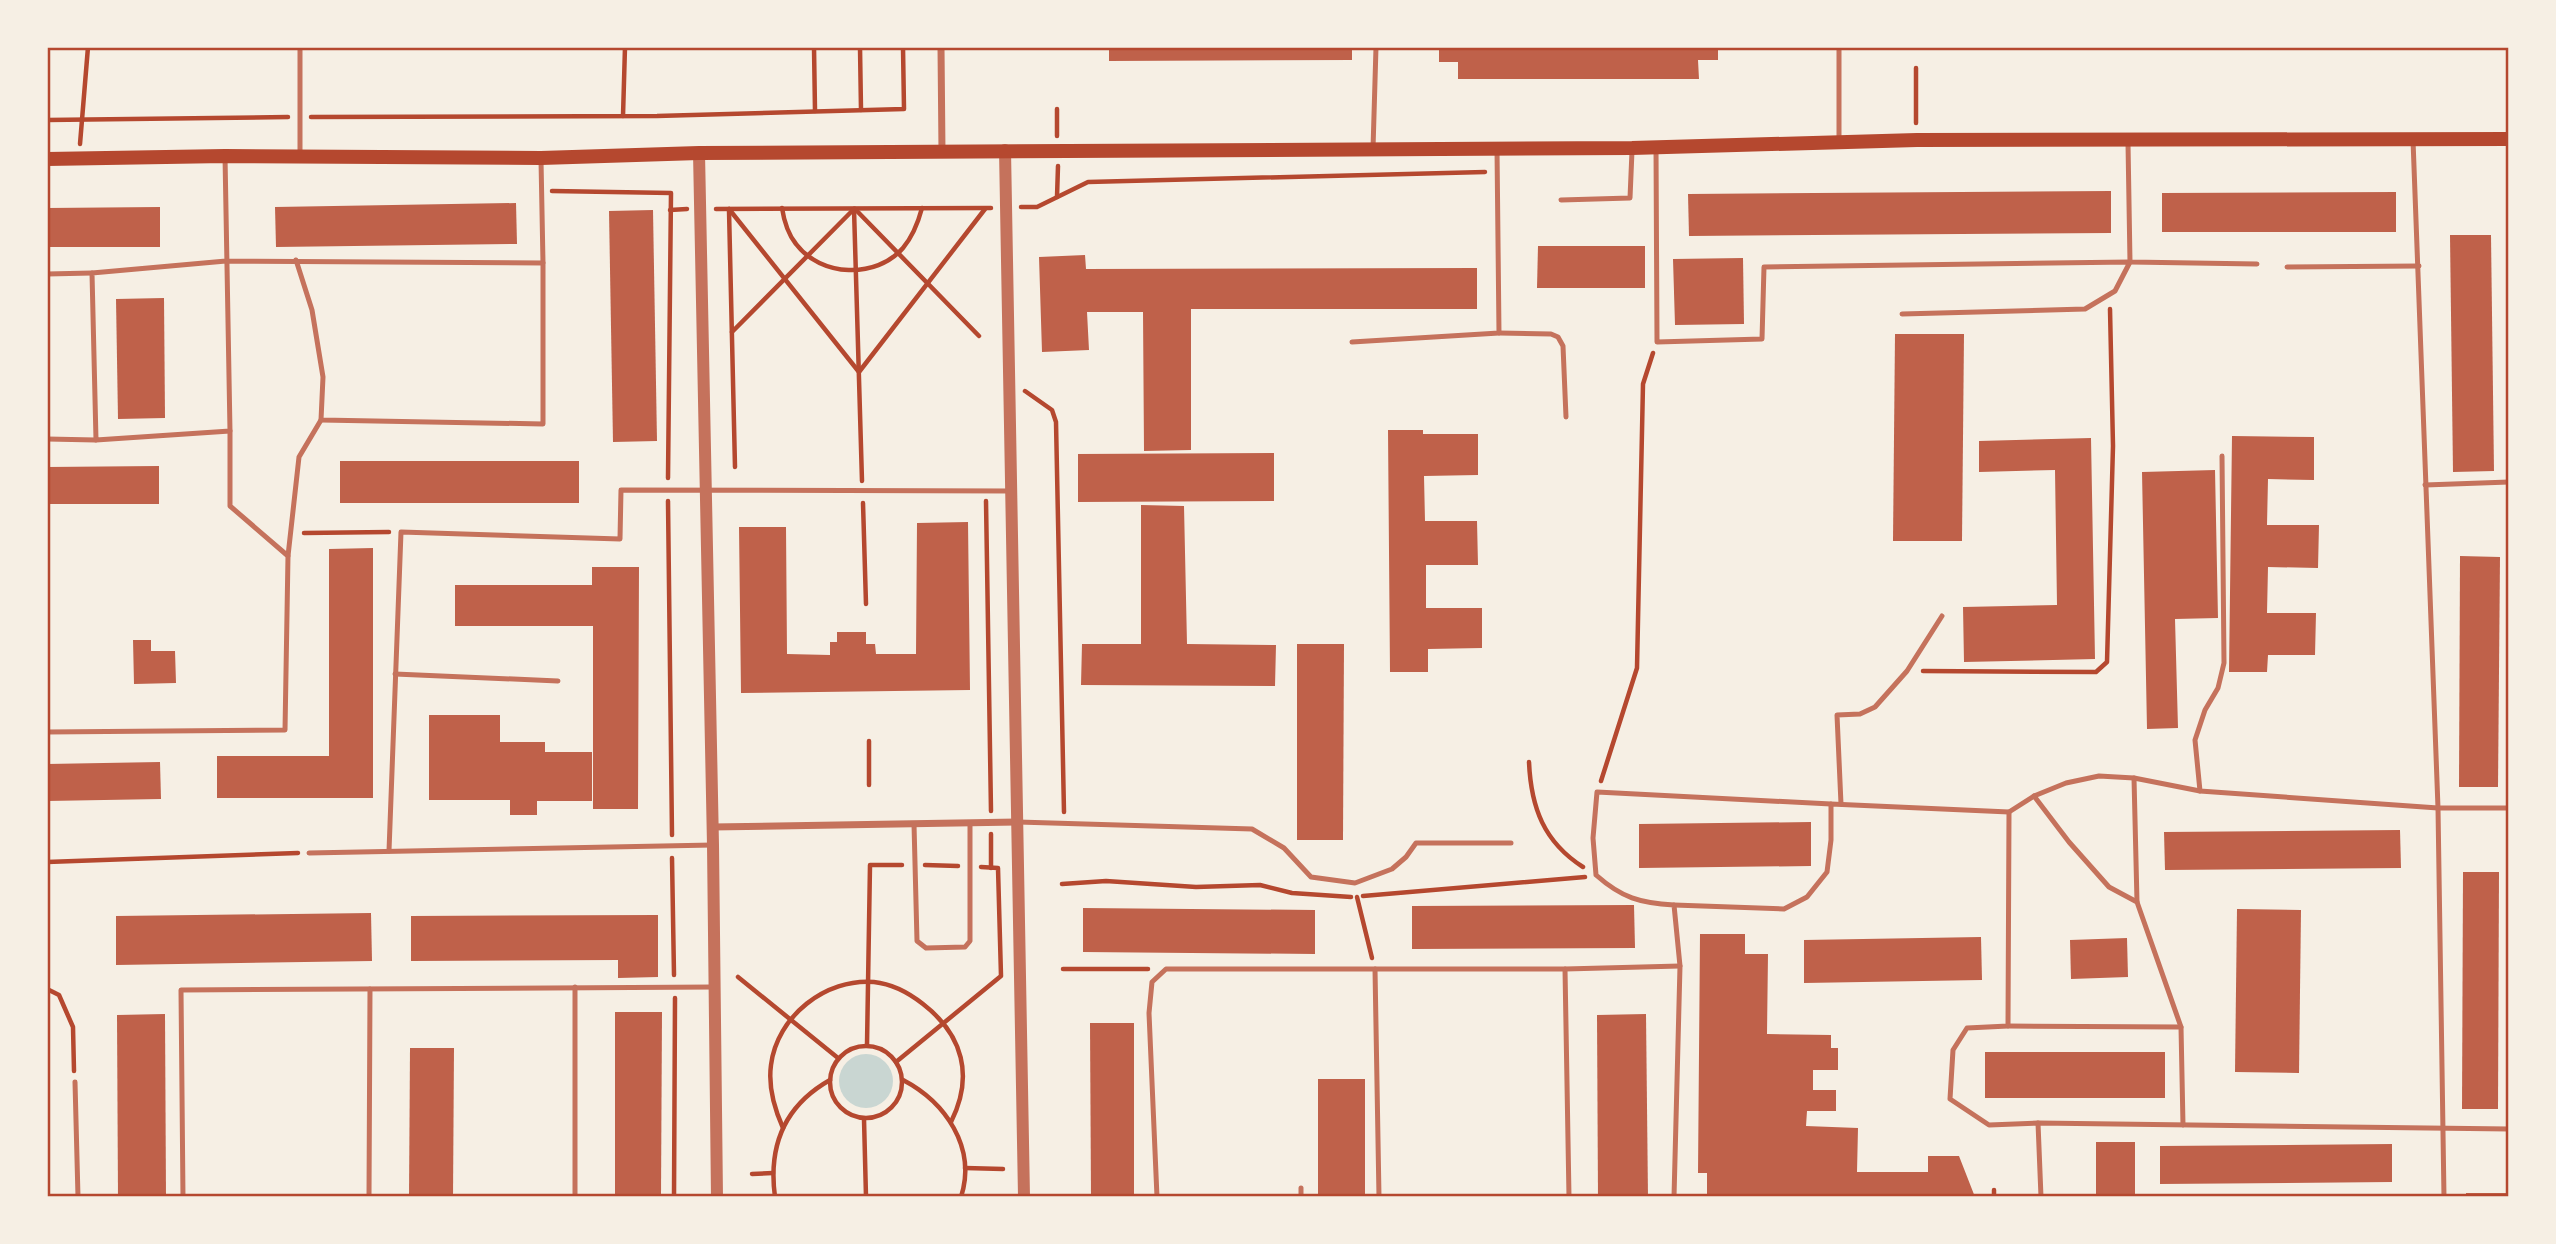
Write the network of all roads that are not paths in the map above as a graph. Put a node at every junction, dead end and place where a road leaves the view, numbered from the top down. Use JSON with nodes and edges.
{"nodes":[{"id":1,"x":300,"y":47,"type":"edge"},
{"id":2,"x":941,"y":47,"type":"edge"},
{"id":3,"x":1376,"y":47,"type":"edge"},
{"id":4,"x":1839,"y":47,"type":"edge"},
{"id":5,"x":2509,"y":139,"type":"edge"},
{"id":6,"x":2129,"y":141,"type":"junction"},
{"id":7,"x":2413,"y":141,"type":"junction"},
{"id":8,"x":1839,"y":142,"type":"junction"},
{"id":9,"x":1656,"y":147,"type":"junction"},
{"id":10,"x":1632,"y":148,"type":"junction"},
{"id":11,"x":1373,"y":149,"type":"junction"},
{"id":12,"x":1497,"y":149,"type":"junction"},
{"id":13,"x":1005,"y":150,"type":"junction"},
{"id":14,"x":699,"y":153,"type":"junction"},
{"id":15,"x":942,"y":153,"type":"junction"},
{"id":16,"x":225,"y":156,"type":"junction"},
{"id":17,"x":300,"y":157,"type":"junction"},
{"id":18,"x":541,"y":158,"type":"junction"},
{"id":19,"x":47,"y":159,"type":"edge"},
{"id":20,"x":1561,"y":200,"type":"dead end"},
{"id":21,"x":296,"y":260,"type":"junction"},
{"id":22,"x":226,"y":261,"type":"junction"},
{"id":23,"x":2130,"y":262,"type":"junction"},
{"id":24,"x":543,"y":263,"type":"junction"},
{"id":25,"x":2256,"y":264,"type":"dead end"},
{"id":26,"x":2287,"y":267,"type":"dead end"},
{"id":27,"x":2419,"y":267,"type":"junction"},
{"id":28,"x":92,"y":273,"type":"junction"},
{"id":29,"x":47,"y":274,"type":"edge"},
{"id":30,"x":1902,"y":314,"type":"dead end"},
{"id":31,"x":1499,"y":332,"type":"junction"},
{"id":32,"x":1352,"y":342,"type":"dead end"},
{"id":33,"x":1566,"y":417,"type":"dead end"},
{"id":34,"x":321,"y":420,"type":"junction"},
{"id":35,"x":230,"y":431,"type":"junction"},
{"id":36,"x":47,"y":439,"type":"edge"},
{"id":37,"x":96,"y":440,"type":"junction"},
{"id":38,"x":2222,"y":456,"type":"dead end"},
{"id":39,"x":2509,"y":482,"type":"edge"},
{"id":40,"x":2425,"y":485,"type":"junction"},
{"id":41,"x":1012,"y":491,"type":"junction"},
{"id":42,"x":707,"y":492,"type":"junction"},
{"id":43,"x":288,"y":556,"type":"junction"},
{"id":44,"x":1942,"y":616,"type":"dead end"},
{"id":45,"x":395,"y":674,"type":"junction"},
{"id":46,"x":558,"y":681,"type":"dead end"},
{"id":47,"x":47,"y":732,"type":"edge"},
{"id":48,"x":2134,"y":778,"type":"junction"},
{"id":49,"x":2200,"y":791,"type":"junction"},
{"id":50,"x":2034,"y":796,"type":"junction"},
{"id":51,"x":1831,"y":804,"type":"junction"},
{"id":52,"x":1840,"y":804,"type":"junction"},
{"id":53,"x":2438,"y":808,"type":"junction"},
{"id":54,"x":2509,"y":808,"type":"edge"},
{"id":55,"x":2009,"y":812,"type":"junction"},
{"id":56,"x":1017,"y":822,"type":"junction"},
{"id":57,"x":914,"y":824,"type":"junction"},
{"id":58,"x":970,"y":824,"type":"junction"},
{"id":59,"x":711,"y":827,"type":"junction"},
{"id":60,"x":1511,"y":843,"type":"dead end"},
{"id":61,"x":713,"y":845,"type":"junction"},
{"id":62,"x":389,"y":851,"type":"junction"},
{"id":63,"x":309,"y":853,"type":"road end"},
{"id":64,"x":2137,"y":902,"type":"junction"},
{"id":65,"x":1674,"y":905,"type":"junction"},
{"id":66,"x":1680,"y":966,"type":"junction"},
{"id":67,"x":1375,"y":969,"type":"junction"},
{"id":68,"x":1565,"y":969,"type":"junction"},
{"id":69,"x":575,"y":987,"type":"junction"},
{"id":70,"x":715,"y":987,"type":"junction"},
{"id":71,"x":370,"y":989,"type":"junction"},
{"id":72,"x":2008,"y":1026,"type":"junction"},
{"id":73,"x":2181,"y":1027,"type":"junction"},
{"id":74,"x":75,"y":1082,"type":"road end"},
{"id":75,"x":2039,"y":1123,"type":"junction"},
{"id":76,"x":2183,"y":1125,"type":"junction"},
{"id":77,"x":2443,"y":1127,"type":"junction"},
{"id":78,"x":2509,"y":1129,"type":"edge"},
{"id":79,"x":1301,"y":1188,"type":"dead end"},
{"id":80,"x":78,"y":1197,"type":"edge"},
{"id":81,"x":183,"y":1197,"type":"edge"},
{"id":82,"x":369,"y":1197,"type":"edge"},
{"id":83,"x":575,"y":1197,"type":"edge"},
{"id":84,"x":717,"y":1197,"type":"edge"},
{"id":85,"x":1024,"y":1197,"type":"edge"},
{"id":86,"x":1157,"y":1197,"type":"edge"},
{"id":87,"x":1301,"y":1197,"type":"edge"},
{"id":88,"x":1379,"y":1197,"type":"edge"},
{"id":89,"x":1569,"y":1197,"type":"edge"},
{"id":90,"x":1674,"y":1197,"type":"edge"},
{"id":91,"x":2041,"y":1197,"type":"edge"},
{"id":92,"x":2444,"y":1197,"type":"edge"}],
"edges":[{"from":1,"to":17,"type":"lane"},
{"from":2,"to":15,"type":"street"},
{"from":3,"to":11,"type":"lane"},
{"from":4,"to":8,"type":"lane"},
{"from":5,"to":7,"type":"main road"},
{"from":6,"to":7,"type":"main road"},
{"from":6,"to":8,"type":"main road"},
{"from":6,"to":23,"type":"lane"},
{"from":7,"to":27,"type":"lane"},
{"from":8,"to":9,"type":"main road"},
{"from":9,"to":10,"type":"main road"},
{"from":9,"to":23,"type":"lane"},
{"from":10,"to":12,"type":"main road"},
{"from":10,"to":20,"type":"lane"},
{"from":11,"to":12,"type":"main road"},
{"from":11,"to":13,"type":"main road"},
{"from":12,"to":31,"type":"lane"},
{"from":13,"to":15,"type":"main road"},
{"from":13,"to":41,"type":"street"},
{"from":14,"to":15,"type":"main road"},
{"from":14,"to":18,"type":"main road"},
{"from":14,"to":42,"type":"street"},
{"from":16,"to":17,"type":"main road"},
{"from":16,"to":19,"type":"main road"},
{"from":16,"to":22,"type":"lane"},
{"from":17,"to":18,"type":"main road"},
{"from":18,"to":24,"type":"lane"},
{"from":21,"to":22,"type":"lane"},
{"from":21,"to":24,"type":"lane"},
{"from":21,"to":34,"type":"lane"},
{"from":22,"to":28,"type":"lane"},
{"from":22,"to":35,"type":"lane"},
{"from":23,"to":25,"type":"lane"},
{"from":23,"to":30,"type":"lane"},
{"from":24,"to":34,"type":"lane"},
{"from":26,"to":27,"type":"lane"},
{"from":27,"to":40,"type":"lane"},
{"from":28,"to":29,"type":"lane"},
{"from":28,"to":37,"type":"lane"},
{"from":31,"to":32,"type":"lane"},
{"from":31,"to":33,"type":"lane"},
{"from":34,"to":43,"type":"lane"},
{"from":35,"to":37,"type":"lane"},
{"from":35,"to":43,"type":"lane"},
{"from":36,"to":37,"type":"lane"},
{"from":38,"to":49,"type":"lane"},
{"from":39,"to":40,"type":"lane"},
{"from":40,"to":53,"type":"lane"},
{"from":41,"to":42,"type":"lane"},
{"from":41,"to":56,"type":"street"},
{"from":42,"to":45,"type":"lane"},
{"from":42,"to":59,"type":"street"},
{"from":43,"to":47,"type":"lane"},
{"from":44,"to":52,"type":"lane"},
{"from":45,"to":46,"type":"lane"},
{"from":45,"to":62,"type":"lane"},
{"from":48,"to":49,"type":"lane"},
{"from":48,"to":50,"type":"lane"},
{"from":48,"to":64,"type":"lane"},
{"from":49,"to":53,"type":"lane"},
{"from":50,"to":55,"type":"lane"},
{"from":50,"to":64,"type":"lane"},
{"from":51,"to":52,"type":"lane"},
{"from":51,"to":65,"type":"lane"},
{"from":51,"to":65,"type":"lane"},
{"from":52,"to":55,"type":"lane"},
{"from":53,"to":54,"type":"lane"},
{"from":53,"to":77,"type":"lane"},
{"from":55,"to":72,"type":"lane"},
{"from":56,"to":58,"type":"street"},
{"from":56,"to":60,"type":"lane"},
{"from":56,"to":85,"type":"street"},
{"from":57,"to":58,"type":"street"},
{"from":57,"to":58,"type":"lane"},
{"from":57,"to":59,"type":"street"},
{"from":59,"to":61,"type":"street"},
{"from":61,"to":62,"type":"lane"},
{"from":61,"to":70,"type":"street"},
{"from":62,"to":63,"type":"lane"},
{"from":64,"to":73,"type":"lane"},
{"from":65,"to":66,"type":"lane"},
{"from":66,"to":68,"type":"lane"},
{"from":66,"to":90,"type":"lane"},
{"from":67,"to":68,"type":"lane"},
{"from":67,"to":86,"type":"lane"},
{"from":67,"to":88,"type":"lane"},
{"from":68,"to":89,"type":"lane"},
{"from":69,"to":70,"type":"lane"},
{"from":69,"to":71,"type":"lane"},
{"from":69,"to":83,"type":"lane"},
{"from":70,"to":84,"type":"street"},
{"from":71,"to":81,"type":"lane"},
{"from":71,"to":82,"type":"lane"},
{"from":72,"to":73,"type":"lane"},
{"from":72,"to":75,"type":"lane"},
{"from":73,"to":76,"type":"lane"},
{"from":74,"to":80,"type":"lane"},
{"from":75,"to":76,"type":"lane"},
{"from":75,"to":91,"type":"lane"},
{"from":76,"to":77,"type":"lane"},
{"from":77,"to":78,"type":"lane"},
{"from":77,"to":92,"type":"lane"},
{"from":79,"to":87,"type":"lane"}]}
